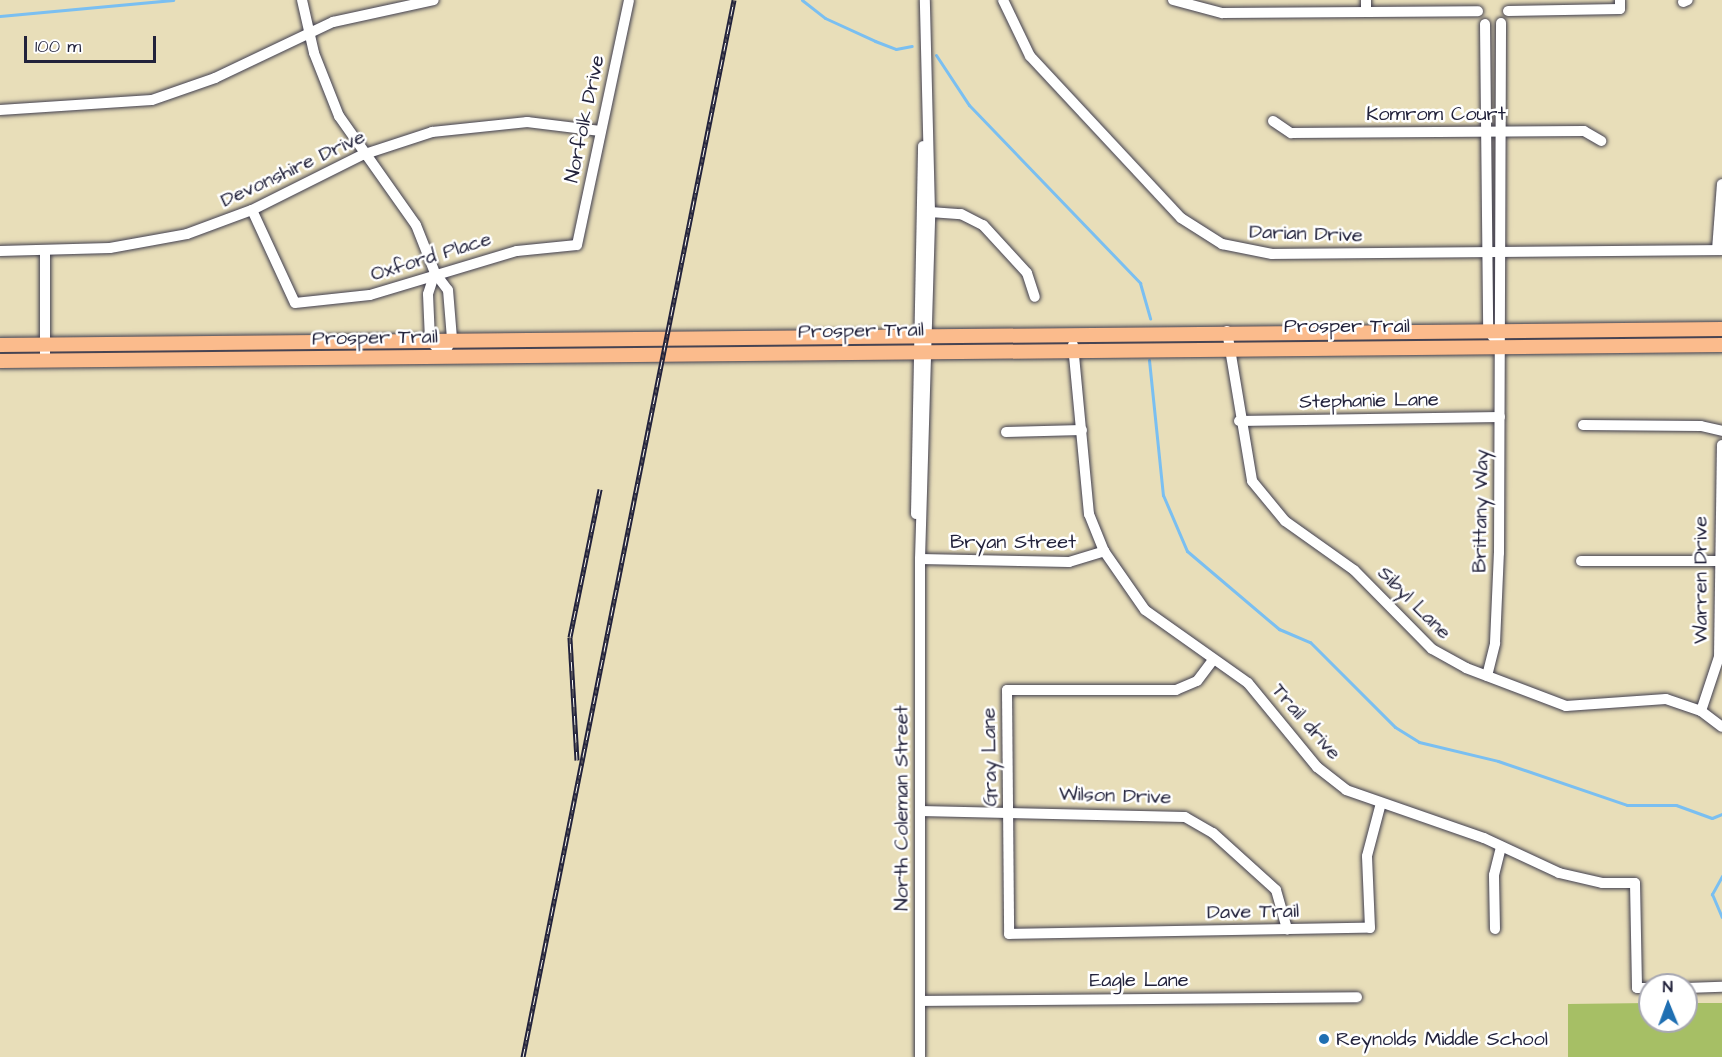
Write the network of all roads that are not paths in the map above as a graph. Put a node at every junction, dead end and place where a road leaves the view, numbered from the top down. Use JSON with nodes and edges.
{"nodes":[{"id":1,"x":302,"y":0,"type":"edge"},
{"id":2,"x":434,"y":0,"type":"edge"},
{"id":3,"x":629,"y":0,"type":"edge"},
{"id":4,"x":925,"y":0,"type":"edge"},
{"id":5,"x":1004,"y":0,"type":"edge"},
{"id":6,"x":1173,"y":0,"type":"edge"},
{"id":7,"x":1241,"y":0,"type":"edge"},
{"id":8,"x":1366,"y":0,"type":"edge"},
{"id":9,"x":1503,"y":0,"type":"edge"},
{"id":10,"x":1620,"y":4,"type":"edge"},
{"id":11,"x":1480,"y":5,"type":"edge"},
{"id":12,"x":1508,"y":11,"type":"junction"},
{"id":13,"x":1366,"y":12,"type":"junction"},
{"id":14,"x":1241,"y":13,"type":"junction"},
{"id":15,"x":1501,"y":23,"type":"junction"},
{"id":16,"x":1485,"y":24,"type":"junction"},
{"id":17,"x":308,"y":32,"type":"junction"},
{"id":18,"x":0,"y":110,"type":"edge"},
{"id":19,"x":1273,"y":121,"type":"dead end"},
{"id":20,"x":600,"y":131,"type":"junction"},
{"id":21,"x":1487,"y":132,"type":"junction"},
{"id":22,"x":1501,"y":132,"type":"junction"},
{"id":23,"x":926,"y":137,"type":"junction"},
{"id":24,"x":1601,"y":141,"type":"dead end"},
{"id":25,"x":362,"y":155,"type":"junction"},
{"id":26,"x":1722,"y":184,"type":"edge"},
{"id":27,"x":252,"y":210,"type":"junction"},
{"id":28,"x":930,"y":212,"type":"junction"},
{"id":29,"x":577,"y":245,"type":"joint"},
{"id":30,"x":1719,"y":250,"type":"edge"},
{"id":31,"x":0,"y":251,"type":"edge"},
{"id":32,"x":45,"y":251,"type":"junction"},
{"id":33,"x":1488,"y":253,"type":"junction"},
{"id":34,"x":1503,"y":253,"type":"junction"},
{"id":35,"x":435,"y":273,"type":"junction"},
{"id":36,"x":1035,"y":297,"type":"dead end"},
{"id":37,"x":1488,"y":328,"type":"junction"},
{"id":38,"x":1503,"y":328,"type":"junction"},
{"id":39,"x":1722,"y":329,"type":"edge"},
{"id":40,"x":1227,"y":331,"type":"junction"},
{"id":41,"x":1073,"y":332,"type":"junction"},
{"id":42,"x":452,"y":339,"type":"junction"},
{"id":43,"x":430,"y":340,"type":"junction"},
{"id":44,"x":924,"y":342,"type":"junction"},
{"id":45,"x":45,"y":344,"type":"junction"},
{"id":46,"x":245,"y":344,"type":"junction"},
{"id":47,"x":0,"y":345,"type":"edge"},
{"id":48,"x":1497,"y":345,"type":"junction"},
{"id":49,"x":1722,"y":345,"type":"edge"},
{"id":50,"x":1228,"y":346,"type":"junction"},
{"id":51,"x":1073,"y":348,"type":"junction"},
{"id":52,"x":443,"y":356,"type":"junction"},
{"id":53,"x":45,"y":360,"type":"junction"},
{"id":54,"x":245,"y":360,"type":"junction"},
{"id":55,"x":0,"y":361,"type":"edge"},
{"id":56,"x":1500,"y":417,"type":"junction"},
{"id":57,"x":1239,"y":422,"type":"junction"},
{"id":58,"x":1583,"y":425,"type":"dead end"},
{"id":59,"x":1082,"y":430,"type":"junction"},
{"id":60,"x":1722,"y":431,"type":"edge"},
{"id":61,"x":1006,"y":432,"type":"dead end"},
{"id":62,"x":1722,"y":445,"type":"edge"},
{"id":63,"x":1104,"y":551,"type":"junction"},
{"id":64,"x":920,"y":559,"type":"junction"},
{"id":65,"x":1581,"y":561,"type":"dead end"},
{"id":66,"x":1719,"y":561,"type":"junction"},
{"id":67,"x":1213,"y":660,"type":"junction"},
{"id":68,"x":1487,"y":676,"type":"junction"},
{"id":69,"x":1701,"y":711,"type":"junction"},
{"id":70,"x":1722,"y":727,"type":"edge"},
{"id":71,"x":1382,"y":803,"type":"junction"},
{"id":72,"x":920,"y":811,"type":"junction"},
{"id":73,"x":1008,"y":812,"type":"junction"},
{"id":74,"x":1501,"y":847,"type":"junction"},
{"id":75,"x":1495,"y":928,"type":"dead end"},
{"id":76,"x":1287,"y":929,"type":"junction"},
{"id":77,"x":1009,"y":933,"type":"joint"},
{"id":78,"x":1698,"y":987,"type":"edge"},
{"id":79,"x":1722,"y":987,"type":"edge"},
{"id":80,"x":1638,"y":988,"type":"edge"},
{"id":81,"x":1357,"y":997,"type":"dead end"},
{"id":82,"x":921,"y":1001,"type":"junction"},
{"id":83,"x":920,"y":1057,"type":"edge"}],
"edges":[{"from":1,"to":17,"type":"street"},
{"from":2,"to":17,"type":"street"},
{"from":3,"to":20,"type":"street","name":"Norfolk Drive"},
{"from":4,"to":23,"type":"street","name":"North Coleman Street"},
{"from":5,"to":33,"type":"street","name":"Darian Drive"},
{"from":6,"to":14,"type":"street"},
{"from":7,"to":14,"type":"street"},
{"from":8,"to":13,"type":"street"},
{"from":9,"to":12,"type":"street"},
{"from":10,"to":12,"type":"street"},
{"from":11,"to":13,"type":"street"},
{"from":11,"to":16,"type":"street"},
{"from":12,"to":15,"type":"street"},
{"from":13,"to":14,"type":"street"},
{"from":15,"to":16,"type":"street"},
{"from":15,"to":22,"type":"street","name":"Brittany Way"},
{"from":16,"to":21,"type":"street","name":"Brittany Way"},
{"from":17,"to":18,"type":"street"},
{"from":17,"to":25,"type":"street"},
{"from":19,"to":21,"type":"street","name":"Komrom Court"},
{"from":20,"to":25,"type":"street","name":"Devonshire Drive"},
{"from":20,"to":29,"type":"street","name":"Norfolk Drive"},
{"from":21,"to":22,"type":"street","name":"Komrom Court"},
{"from":21,"to":33,"type":"street","name":"Brittany Way"},
{"from":22,"to":24,"type":"street","name":"Komrom Court"},
{"from":22,"to":34,"type":"street","name":"Brittany Way"},
{"from":23,"to":28,"type":"street","name":"North Coleman Street"},
{"from":23,"to":44,"type":"street","name":"North Coleman Street"},
{"from":25,"to":27,"type":"street","name":"Devonshire Drive"},
{"from":25,"to":35,"type":"street"},
{"from":26,"to":30,"type":"street"},
{"from":27,"to":32,"type":"street","name":"Devonshire Drive"},
{"from":27,"to":35,"type":"street","name":"Oxford Place"},
{"from":28,"to":36,"type":"street"},
{"from":28,"to":44,"type":"street","name":"North Coleman Street"},
{"from":29,"to":35,"type":"street","name":"Oxford Place"},
{"from":30,"to":34,"type":"street","name":"Darian Drive"},
{"from":31,"to":32,"type":"street","name":"Devonshire Drive"},
{"from":32,"to":45,"type":"street"},
{"from":33,"to":34,"type":"street","name":"Darian Drive"},
{"from":33,"to":37,"type":"street","name":"Brittany Way"},
{"from":34,"to":38,"type":"street","name":"Brittany Way"},
{"from":35,"to":42,"type":"street"},
{"from":35,"to":43,"type":"street"},
{"from":37,"to":38,"type":"main road","name":"Prosper Trail"},
{"from":37,"to":40,"type":"main road","name":"Prosper Trail"},
{"from":37,"to":48,"type":"street","name":"Brittany Way"},
{"from":38,"to":39,"type":"main road","name":"Prosper Trail"},
{"from":38,"to":48,"type":"street","name":"Brittany Way"},
{"from":40,"to":41,"type":"main road","name":"Prosper Trail"},
{"from":40,"to":50,"type":"street","name":"Sibyl Lane"},
{"from":41,"to":44,"type":"main road","name":"Prosper Trail"},
{"from":41,"to":51,"type":"street","name":"Trail drive"},
{"from":42,"to":43,"type":"main road","name":"Prosper Trail"},
{"from":42,"to":44,"type":"main road","name":"Prosper Trail"},
{"from":42,"to":52,"type":"street"},
{"from":43,"to":46,"type":"main road","name":"Prosper Trail"},
{"from":43,"to":52,"type":"street"},
{"from":44,"to":51,"type":"main road","name":"Prosper Trail"},
{"from":44,"to":52,"type":"main road","name":"Prosper Trail"},
{"from":44,"to":64,"type":"street","name":"North Coleman Street"},
{"from":45,"to":46,"type":"main road","name":"Prosper Trail"},
{"from":45,"to":47,"type":"main road","name":"Prosper Trail"},
{"from":45,"to":53,"type":"street"},
{"from":46,"to":54,"type":"main road"},
{"from":48,"to":49,"type":"main road","name":"Prosper Trail"},
{"from":48,"to":50,"type":"main road","name":"Prosper Trail"},
{"from":48,"to":56,"type":"street","name":"Brittany Way"},
{"from":50,"to":51,"type":"main road","name":"Prosper Trail"},
{"from":50,"to":57,"type":"street","name":"Sibyl Lane"},
{"from":51,"to":59,"type":"street","name":"Trail drive"},
{"from":52,"to":54,"type":"main road","name":"Prosper Trail"},
{"from":53,"to":54,"type":"main road","name":"Prosper Trail"},
{"from":53,"to":55,"type":"main road","name":"Prosper Trail"},
{"from":56,"to":57,"type":"street","name":"Stephanie Lane"},
{"from":56,"to":68,"type":"street","name":"Brittany Way"},
{"from":57,"to":68,"type":"street","name":"Sibyl Lane"},
{"from":58,"to":60,"type":"street"},
{"from":59,"to":61,"type":"street"},
{"from":59,"to":63,"type":"street","name":"Trail drive"},
{"from":62,"to":66,"type":"street","name":"Warren Drive"},
{"from":63,"to":64,"type":"street","name":"Bryan Street"},
{"from":63,"to":67,"type":"street","name":"Trail drive"},
{"from":64,"to":72,"type":"street","name":"North Coleman Street"},
{"from":65,"to":66,"type":"street"},
{"from":66,"to":69,"type":"street","name":"Warren Drive"},
{"from":67,"to":71,"type":"street","name":"Trail drive"},
{"from":67,"to":73,"type":"street","name":"Gray Lane"},
{"from":68,"to":69,"type":"street","name":"Sibyl Lane"},
{"from":69,"to":70,"type":"street","name":"Sibyl Lane"},
{"from":71,"to":74,"type":"street","name":"Trail drive"},
{"from":71,"to":76,"type":"street","name":"Dave Trail"},
{"from":72,"to":73,"type":"street","name":"Wilson Drive"},
{"from":72,"to":82,"type":"street","name":"North Coleman Street"},
{"from":73,"to":76,"type":"street","name":"Wilson Drive"},
{"from":73,"to":77,"type":"street","name":"Gray Lane"},
{"from":74,"to":75,"type":"street"},
{"from":74,"to":80,"type":"street","name":"Trail drive"},
{"from":76,"to":77,"type":"street","name":"Dave Trail"},
{"from":78,"to":79,"type":"street"},
{"from":81,"to":82,"type":"street","name":"Eagle Lane"},
{"from":82,"to":83,"type":"street","name":"North Coleman Street"}]}
